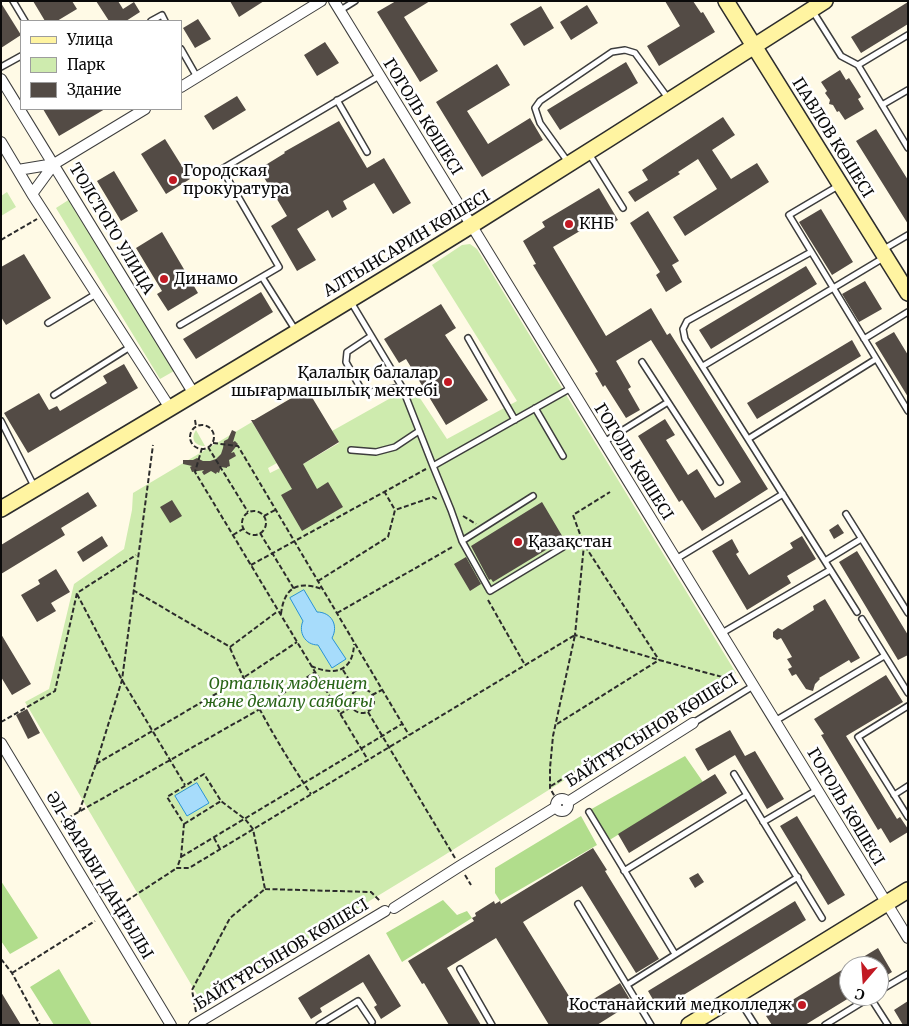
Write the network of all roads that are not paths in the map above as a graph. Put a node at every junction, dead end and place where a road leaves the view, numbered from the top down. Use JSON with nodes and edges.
{"nodes":[{"id":1,"x":13,"y":1,"type":"edge"},
{"id":2,"x":321,"y":1,"type":"edge"},
{"id":3,"x":334,"y":1,"type":"edge"},
{"id":4,"x":355,"y":1,"type":"edge"},
{"id":5,"x":726,"y":1,"type":"edge"},
{"id":6,"x":825,"y":1,"type":"edge"},
{"id":7,"x":811,"y":10,"type":"junction"},
{"id":8,"x":340,"y":11,"type":"junction"},
{"id":9,"x":24,"y":20,"type":"edge"},
{"id":10,"x":153,"y":20,"type":"edge"},
{"id":11,"x":164,"y":20,"type":"edge"},
{"id":12,"x":908,"y":35,"type":"edge"},
{"id":13,"x":755,"y":47,"type":"junction"},
{"id":14,"x":182,"y":51,"type":"edge"},
{"id":15,"x":20,"y":57,"type":"edge"},
{"id":16,"x":858,"y":65,"type":"junction"},
{"id":17,"x":1,"y":67,"type":"edge"},
{"id":18,"x":379,"y":76,"type":"junction"},
{"id":19,"x":198,"y":77,"type":"junction"},
{"id":20,"x":1,"y":80,"type":"edge"},
{"id":21,"x":182,"y":86,"type":"edge"},
{"id":22,"x":908,"y":90,"type":"edge"},
{"id":23,"x":337,"y":100,"type":"junction"},
{"id":24,"x":670,"y":101,"type":"junction"},
{"id":25,"x":882,"y":105,"type":"junction"},
{"id":26,"x":143,"y":110,"type":"edge"},
{"id":27,"x":1,"y":142,"type":"edge"},
{"id":28,"x":908,"y":148,"type":"edge"},
{"id":29,"x":367,"y":152,"type":"dead end"},
{"id":30,"x":588,"y":152,"type":"junction"},
{"id":31,"x":54,"y":164,"type":"junction"},
{"id":32,"x":569,"y":164,"type":"junction"},
{"id":33,"x":18,"y":170,"type":"junction"},
{"id":34,"x":840,"y":184,"type":"junction"},
{"id":35,"x":32,"y":194,"type":"junction"},
{"id":36,"x":623,"y":208,"type":"dead end"},
{"id":37,"x":471,"y":226,"type":"junction"},
{"id":38,"x":908,"y":236,"type":"edge"},
{"id":39,"x":811,"y":252,"type":"junction"},
{"id":40,"x":883,"y":254,"type":"junction"},
{"id":41,"x":262,"y":277,"type":"junction"},
{"id":42,"x":833,"y":288,"type":"junction"},
{"id":43,"x":908,"y":293,"type":"edge"},
{"id":44,"x":97,"y":294,"type":"junction"},
{"id":45,"x":349,"y":300,"type":"junction"},
{"id":46,"x":908,"y":312,"type":"edge"},
{"id":47,"x":48,"y":323,"type":"dead end"},
{"id":48,"x":180,"y":326,"type":"dead end"},
{"id":49,"x":296,"y":332,"type":"junction"},
{"id":50,"x":371,"y":336,"type":"junction"},
{"id":51,"x":468,"y":338,"type":"dead end"},
{"id":52,"x":864,"y":339,"type":"junction"},
{"id":53,"x":130,"y":346,"type":"junction"},
{"id":54,"x":876,"y":359,"type":"junction"},
{"id":55,"x":642,"y":362,"type":"dead end"},
{"id":56,"x":702,"y":366,"type":"junction"},
{"id":57,"x":402,"y":387,"type":"junction"},
{"id":58,"x":571,"y":388,"type":"junction"},
{"id":59,"x":194,"y":394,"type":"junction"},
{"id":60,"x":54,"y":395,"type":"dead end"},
{"id":61,"x":668,"y":402,"type":"junction"},
{"id":62,"x":170,"y":408,"type":"junction"},
{"id":63,"x":535,"y":408,"type":"junction"},
{"id":64,"x":908,"y":411,"type":"edge"},
{"id":65,"x":515,"y":420,"type":"junction"},
{"id":66,"x":1,"y":421,"type":"edge"},
{"id":67,"x":419,"y":431,"type":"junction"},
{"id":68,"x":748,"y":439,"type":"junction"},
{"id":69,"x":604,"y":442,"type":"junction"},
{"id":70,"x":351,"y":450,"type":"dead end"},
{"id":71,"x":563,"y":456,"type":"dead end"},
{"id":72,"x":433,"y":466,"type":"junction"},
{"id":73,"x":720,"y":482,"type":"dead end"},
{"id":74,"x":36,"y":488,"type":"junction"},
{"id":75,"x":783,"y":494,"type":"junction"},
{"id":76,"x":533,"y":496,"type":"dead end"},
{"id":77,"x":1,"y":509,"type":"edge"},
{"id":78,"x":846,"y":514,"type":"dead end"},
{"id":79,"x":861,"y":539,"type":"junction"},
{"id":80,"x":462,"y":541,"type":"junction"},
{"id":81,"x":563,"y":547,"type":"dead end"},
{"id":82,"x":676,"y":560,"type":"junction"},
{"id":83,"x":825,"y":561,"type":"junction"},
{"id":84,"x":830,"y":570,"type":"junction"},
{"id":85,"x":907,"y":610,"type":"edge"},
{"id":86,"x":857,"y":612,"type":"dead end"},
{"id":87,"x":862,"y":619,"type":"dead end"},
{"id":88,"x":721,"y":634,"type":"junction"},
{"id":89,"x":884,"y":656,"type":"junction"},
{"id":90,"x":753,"y":686,"type":"junction"},
{"id":91,"x":908,"y":692,"type":"edge"},
{"id":92,"x":908,"y":706,"type":"edge"},
{"id":93,"x":775,"y":721,"type":"junction"},
{"id":94,"x":693,"y":723,"type":"joint"},
{"id":95,"x":1,"y":744,"type":"edge"},
{"id":96,"x":734,"y":774,"type":"dead end"},
{"id":97,"x":908,"y":786,"type":"edge"},
{"id":98,"x":817,"y":790,"type":"junction"},
{"id":99,"x":747,"y":795,"type":"junction"},
{"id":100,"x":894,"y":795,"type":"junction"},
{"id":101,"x":589,"y":812,"type":"dead end"},
{"id":102,"x":908,"y":817,"type":"edge"},
{"id":103,"x":763,"y":822,"type":"junction"},
{"id":104,"x":624,"y":871,"type":"junction"},
{"id":105,"x":798,"y":877,"type":"junction"},
{"id":106,"x":908,"y":890,"type":"edge"},
{"id":107,"x":578,"y":904,"type":"dead end"},
{"id":108,"x":886,"y":904,"type":"junction"},
{"id":109,"x":822,"y":918,"type":"dead end"},
{"id":110,"x":908,"y":938,"type":"edge"},
{"id":111,"x":675,"y":954,"type":"junction"},
{"id":112,"x":460,"y":969,"type":"dead end"},
{"id":113,"x":908,"y":974,"type":"edge"},
{"id":114,"x":627,"y":985,"type":"junction"},
{"id":115,"x":889,"y":986,"type":"edge"},
{"id":116,"x":737,"y":995,"type":"junction"},
{"id":117,"x":856,"y":1006,"type":"edge"},
{"id":118,"x":876,"y":1006,"type":"edge"},
{"id":119,"x":372,"y":1022,"type":"dead end"},
{"id":120,"x":196,"y":1023,"type":"edge"},
{"id":121,"x":170,"y":1025,"type":"edge"},
{"id":122,"x":319,"y":1025,"type":"edge"},
{"id":123,"x":492,"y":1025,"type":"edge"},
{"id":124,"x":651,"y":1025,"type":"edge"},
{"id":125,"x":689,"y":1025,"type":"edge"},
{"id":126,"x":755,"y":1025,"type":"edge"},
{"id":127,"x":825,"y":1025,"type":"edge"},
{"id":128,"x":888,"y":1025,"type":"edge"}],
"edges":[{"from":1,"to":9,"type":"lane"},
{"from":2,"to":19,"type":"street"},
{"from":3,"to":8,"type":"street","name":"ГОГОЛЬ КӨШЕСІ"},
{"from":4,"to":8,"type":"lane"},
{"from":5,"to":13,"type":"street","name":"ПАВЛОВ КӨШЕСІ"},
{"from":6,"to":7,"type":"street","name":"АЛТЫНСАРИН КӨШЕСІ"},
{"from":7,"to":13,"type":"street","name":"АЛТЫНСАРИН КӨШЕСІ"},
{"from":7,"to":16,"type":"lane"},
{"from":8,"to":18,"type":"street","name":"ГОГОЛЬ КӨШЕСІ"},
{"from":10,"to":11,"type":"lane"},
{"from":12,"to":16,"type":"lane"},
{"from":13,"to":24,"type":"street","name":"АЛТЫНСАРИН КӨШЕСІ"},
{"from":13,"to":34,"type":"street","name":"ПАВЛОВ КӨШЕСІ"},
{"from":14,"to":19,"type":"lane"},
{"from":15,"to":17,"type":"lane"},
{"from":16,"to":25,"type":"lane"},
{"from":18,"to":23,"type":"lane"},
{"from":18,"to":37,"type":"street","name":"ГОГОЛЬ КӨШЕСІ"},
{"from":19,"to":21,"type":"street"},
{"from":20,"to":31,"type":"street","name":"ТОЛСТОГО УЛИЦА"},
{"from":22,"to":25,"type":"lane"},
{"from":23,"to":29,"type":"lane"},
{"from":23,"to":41,"type":"lane"},
{"from":24,"to":30,"type":"street","name":"АЛТЫНСАРИН КӨШЕСІ"},
{"from":24,"to":32,"type":"lane"},
{"from":25,"to":28,"type":"lane"},
{"from":26,"to":31,"type":"street"},
{"from":27,"to":33,"type":"street"},
{"from":30,"to":32,"type":"street","name":"АЛТЫНСАРИН КӨШЕСІ"},
{"from":30,"to":36,"type":"lane"},
{"from":31,"to":33,"type":"street"},
{"from":31,"to":35,"type":"street"},
{"from":31,"to":59,"type":"street","name":"ТОЛСТОГО УЛИЦА"},
{"from":32,"to":37,"type":"street","name":"АЛТЫНСАРИН КӨШЕСІ"},
{"from":33,"to":35,"type":"street"},
{"from":34,"to":39,"type":"lane"},
{"from":34,"to":40,"type":"street","name":"ПАВЛОВ КӨШЕСІ"},
{"from":35,"to":44,"type":"street"},
{"from":37,"to":45,"type":"street","name":"АЛТЫНСАРИН КӨШЕСІ"},
{"from":37,"to":58,"type":"street","name":"ГОГОЛЬ КӨШЕСІ"},
{"from":38,"to":40,"type":"lane"},
{"from":39,"to":42,"type":"lane"},
{"from":39,"to":56,"type":"lane"},
{"from":40,"to":42,"type":"lane"},
{"from":40,"to":43,"type":"street","name":"ПАВЛОВ КӨШЕСІ"},
{"from":41,"to":48,"type":"lane"},
{"from":41,"to":49,"type":"lane"},
{"from":42,"to":52,"type":"lane"},
{"from":42,"to":56,"type":"lane"},
{"from":44,"to":47,"type":"lane"},
{"from":44,"to":53,"type":"street"},
{"from":45,"to":49,"type":"street","name":"АЛТЫНСАРИН КӨШЕСІ"},
{"from":45,"to":50,"type":"lane"},
{"from":46,"to":52,"type":"lane"},
{"from":49,"to":59,"type":"street","name":"АЛТЫНСАРИН КӨШЕСІ"},
{"from":50,"to":57,"type":"lane"},
{"from":50,"to":57,"type":"lane"},
{"from":51,"to":65,"type":"lane"},
{"from":52,"to":54,"type":"lane"},
{"from":53,"to":60,"type":"lane"},
{"from":53,"to":62,"type":"street"},
{"from":54,"to":64,"type":"lane"},
{"from":54,"to":68,"type":"lane"},
{"from":55,"to":61,"type":"lane"},
{"from":56,"to":68,"type":"lane"},
{"from":57,"to":67,"type":"lane"},
{"from":58,"to":63,"type":"lane"},
{"from":58,"to":69,"type":"street","name":"ГОГОЛЬ КӨШЕСІ"},
{"from":59,"to":62,"type":"street","name":"АЛТЫНСАРИН КӨШЕСІ"},
{"from":61,"to":69,"type":"lane"},
{"from":61,"to":73,"type":"lane"},
{"from":62,"to":74,"type":"street","name":"АЛТЫНСАРИН КӨШЕСІ"},
{"from":63,"to":65,"type":"lane"},
{"from":63,"to":71,"type":"lane"},
{"from":65,"to":72,"type":"lane"},
{"from":66,"to":74,"type":"lane"},
{"from":67,"to":70,"type":"lane"},
{"from":67,"to":72,"type":"lane"},
{"from":68,"to":75,"type":"lane"},
{"from":69,"to":82,"type":"street","name":"ГОГОЛЬ КӨШЕСІ"},
{"from":72,"to":80,"type":"lane"},
{"from":74,"to":77,"type":"street","name":"АЛТЫНСАРИН КӨШЕСІ"},
{"from":75,"to":82,"type":"lane"},
{"from":75,"to":83,"type":"lane"},
{"from":76,"to":80,"type":"lane"},
{"from":78,"to":79,"type":"lane"},
{"from":79,"to":83,"type":"lane"},
{"from":79,"to":85,"type":"lane"},
{"from":80,"to":81,"type":"lane"},
{"from":82,"to":88,"type":"street","name":"ГОГОЛЬ КӨШЕСІ"},
{"from":83,"to":84,"type":"lane"},
{"from":84,"to":86,"type":"lane"},
{"from":84,"to":88,"type":"lane"},
{"from":87,"to":89,"type":"lane"},
{"from":88,"to":90,"type":"street","name":"ГОГОЛЬ КӨШЕСІ"},
{"from":89,"to":91,"type":"lane"},
{"from":89,"to":93,"type":"lane"},
{"from":90,"to":93,"type":"street","name":"ГОГОЛЬ КӨШЕСІ"},
{"from":90,"to":94,"type":"lane","name":"БАЙТҰРСЫНОВ КӨШЕСІ"},
{"from":92,"to":100,"type":"lane"},
{"from":93,"to":98,"type":"street","name":"ГОГОЛЬ КӨШЕСІ"},
{"from":94,"to":120,"type":"street","name":"БАЙТҰРСЫНОВ КӨШЕСІ"},
{"from":95,"to":121,"type":"street","name":"ӘЛ-ФАРАБИ ДАҢҒЫЛЫ"},
{"from":96,"to":99,"type":"lane"},
{"from":97,"to":100,"type":"lane"},
{"from":98,"to":103,"type":"lane"},
{"from":98,"to":108,"type":"street","name":"ГОГОЛЬ КӨШЕСІ"},
{"from":99,"to":103,"type":"lane"},
{"from":99,"to":104,"type":"lane"},
{"from":100,"to":102,"type":"lane"},
{"from":101,"to":104,"type":"lane"},
{"from":103,"to":105,"type":"lane"},
{"from":104,"to":111,"type":"lane"},
{"from":105,"to":109,"type":"lane"},
{"from":105,"to":111,"type":"lane"},
{"from":106,"to":108,"type":"street"},
{"from":107,"to":114,"type":"lane"},
{"from":108,"to":110,"type":"street","name":"ГОГОЛЬ КӨШЕСІ"},
{"from":108,"to":116,"type":"street"},
{"from":111,"to":114,"type":"lane"},
{"from":112,"to":123,"type":"lane"},
{"from":113,"to":115,"type":"lane"},
{"from":114,"to":124,"type":"lane"},
{"from":116,"to":125,"type":"street"},
{"from":116,"to":126,"type":"lane"},
{"from":117,"to":127,"type":"lane"},
{"from":118,"to":128,"type":"lane"},
{"from":119,"to":122,"type":"lane"}]}
